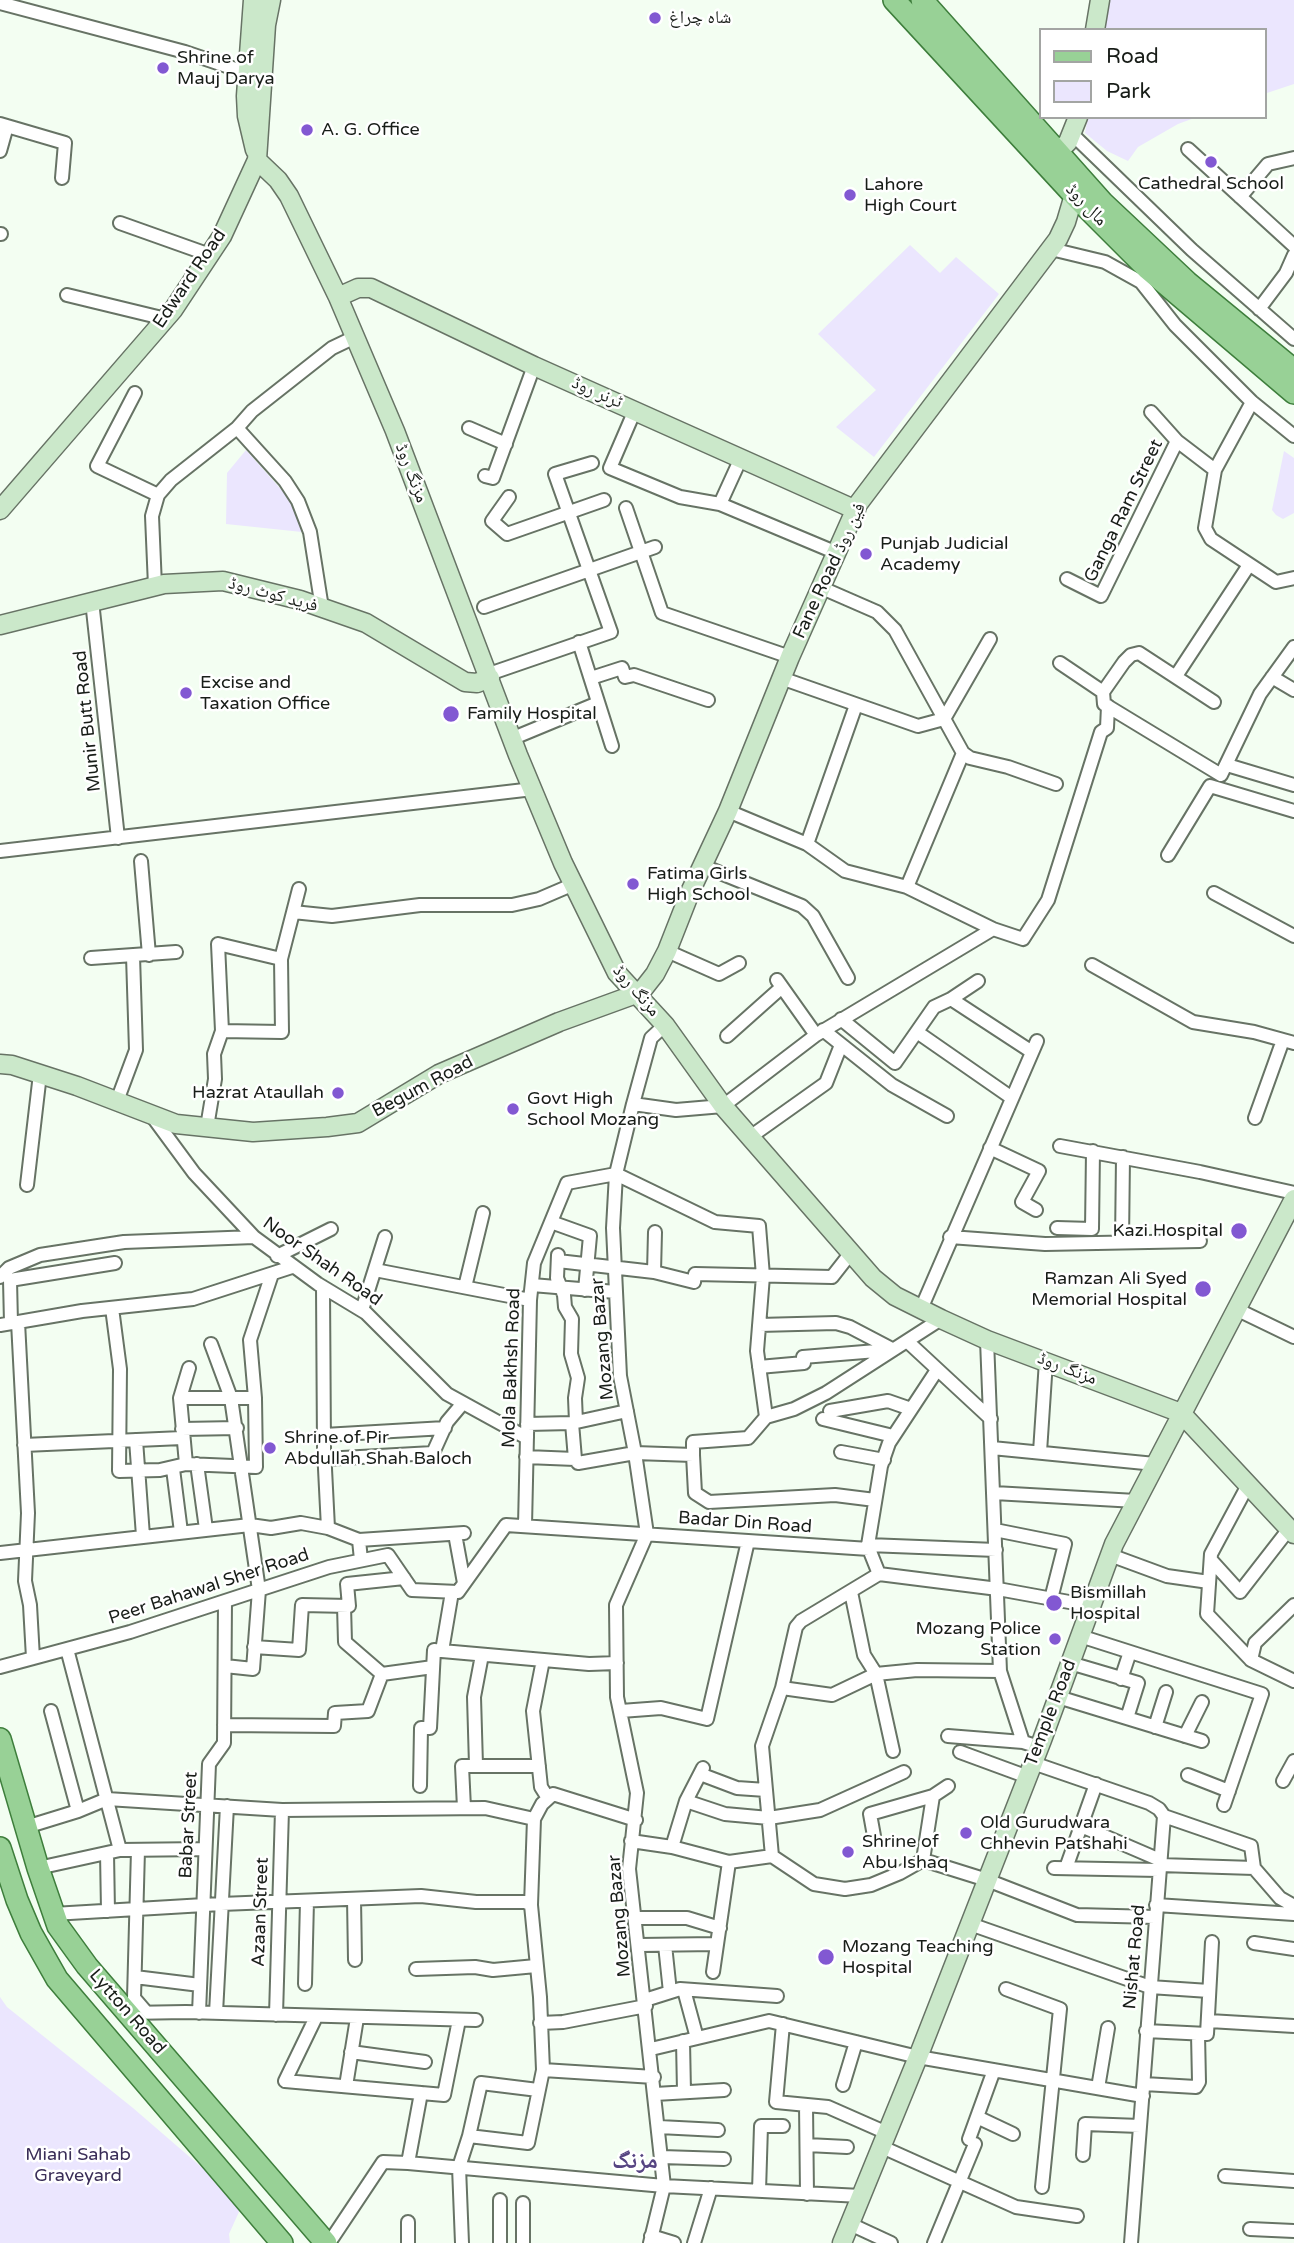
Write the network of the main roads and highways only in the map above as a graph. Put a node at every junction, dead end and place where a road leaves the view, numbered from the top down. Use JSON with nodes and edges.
{"nodes":[{"id":1,"x":253,"y":0,"type":"edge"},
{"id":2,"x":271,"y":0,"type":"edge"},
{"id":3,"x":894,"y":0,"type":"edge"},
{"id":4,"x":922,"y":0,"type":"edge"},
{"id":5,"x":1100,"y":0,"type":"edge"},
{"id":6,"x":1095,"y":28,"type":"edge"},
{"id":7,"x":1075,"y":126,"type":"edge"},
{"id":8,"x":1052,"y":158,"type":"junction"},
{"id":9,"x":257,"y":160,"type":"junction"},
{"id":10,"x":1080,"y":189,"type":"junction"},
{"id":11,"x":338,"y":297,"type":"junction"},
{"id":12,"x":1294,"y":370,"type":"edge"},
{"id":13,"x":1294,"y":393,"type":"edge"},
{"id":14,"x":0,"y":510,"type":"edge"},
{"id":15,"x":856,"y":510,"type":"junction"},
{"id":16,"x":0,"y":625,"type":"edge"},
{"id":17,"x":489,"y":676,"type":"junction"},
{"id":18,"x":636,"y":994,"type":"junction"},
{"id":19,"x":0,"y":1064,"type":"edge"},
{"id":20,"x":1294,"y":1199,"type":"edge"},
{"id":21,"x":1181,"y":1413,"type":"junction"},
{"id":22,"x":1292,"y":1532,"type":"edge"},
{"id":23,"x":0,"y":1739,"type":"edge"},
{"id":24,"x":0,"y":1848,"type":"edge"},
{"id":25,"x":46,"y":1892,"type":"junction"},
{"id":26,"x":17,"y":1900,"type":"junction"},
{"id":27,"x":282,"y":2243,"type":"edge"},
{"id":28,"x":328,"y":2243,"type":"edge"},
{"id":29,"x":842,"y":2243,"type":"edge"}],
"edges":[{"from":1,"to":9,"type":"main road"},
{"from":2,"to":9,"type":"main road","name":"Edward Road"},
{"from":3,"to":8,"type":"main road","name":"مال روڈ"},
{"from":4,"to":8,"type":"main road","name":"مال روڈ"},
{"from":5,"to":6,"type":"main road"},
{"from":7,"to":8,"type":"main road"},
{"from":8,"to":10,"type":"main road","name":"مال روڈ"},
{"from":9,"to":11,"type":"main road","name":"مزنگ روڈ"},
{"from":9,"to":14,"type":"main road","name":"Edward Road"},
{"from":10,"to":12,"type":"main road","name":"مال روڈ"},
{"from":10,"to":13,"type":"main road","name":"مال روڈ"},
{"from":10,"to":15,"type":"main road","name":"Fane Road فین روڈ"},
{"from":11,"to":15,"type":"main road","name":"ٹرنر روڈ"},
{"from":11,"to":17,"type":"main road","name":"مزنگ روڈ"},
{"from":15,"to":18,"type":"main road","name":"Fane Road فین روڈ"},
{"from":16,"to":17,"type":"main road","name":"فرید کوٹ روڈ"},
{"from":17,"to":18,"type":"main road","name":"مزنگ روڈ"},
{"from":18,"to":19,"type":"main road","name":"Begum Road"},
{"from":18,"to":21,"type":"main road","name":"مزنگ روڈ"},
{"from":20,"to":21,"type":"main road","name":"Temple Road"},
{"from":21,"to":22,"type":"main road","name":"مزنگ روڈ"},
{"from":21,"to":29,"type":"main road","name":"Temple Road"},
{"from":23,"to":25,"type":"main road","name":"Lytton Road"},
{"from":24,"to":26,"type":"main road","name":"Lytton Road"},
{"from":25,"to":26,"type":"main road"},
{"from":25,"to":28,"type":"main road","name":"Lytton Road"},
{"from":26,"to":27,"type":"main road","name":"Lytton Road"}]}
